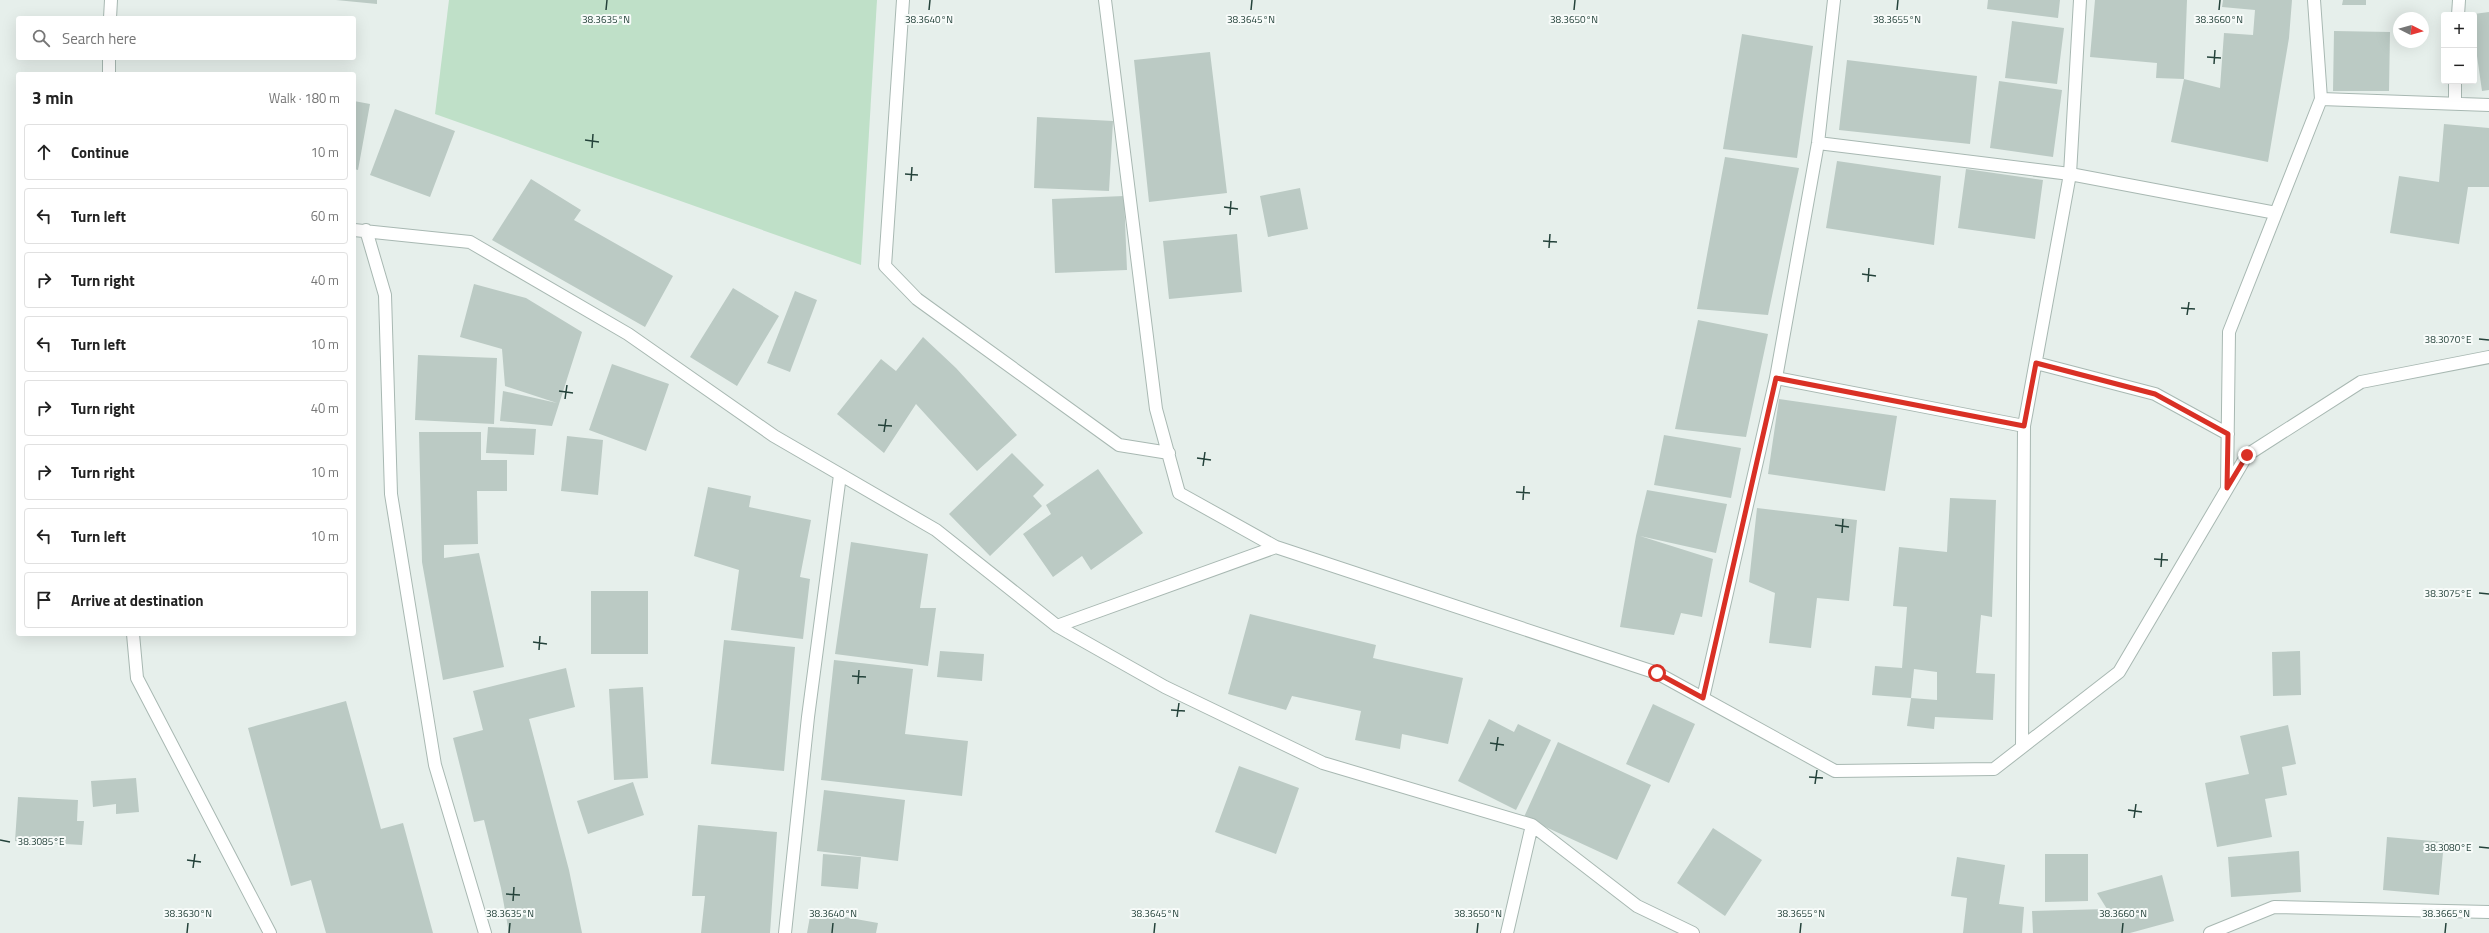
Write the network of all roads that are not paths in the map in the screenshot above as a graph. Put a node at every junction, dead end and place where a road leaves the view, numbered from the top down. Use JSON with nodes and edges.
{"nodes":[{"id":1,"x":111,"y":0,"type":"edge"},
{"id":2,"x":903,"y":0,"type":"edge"},
{"id":3,"x":1105,"y":0,"type":"edge"},
{"id":4,"x":1834,"y":0,"type":"edge"},
{"id":5,"x":2080,"y":0,"type":"edge"},
{"id":6,"x":2314,"y":0,"type":"edge"},
{"id":7,"x":2459,"y":0,"type":"edge"},
{"id":8,"x":2458,"y":12,"type":"edge"},
{"id":9,"x":110,"y":16,"type":"edge"},
{"id":10,"x":109,"y":60,"type":"edge"},
{"id":11,"x":109,"y":72,"type":"edge"},
{"id":12,"x":2456,"y":84,"type":"edge"},
{"id":13,"x":2321,"y":99,"type":"junction"},
{"id":14,"x":2455,"y":103,"type":"junction"},
{"id":15,"x":2489,"y":105,"type":"edge"},
{"id":16,"x":1818,"y":143,"type":"junction"},
{"id":17,"x":2070,"y":174,"type":"junction"},
{"id":18,"x":2276,"y":213,"type":"junction"},
{"id":19,"x":360,"y":230,"type":"edge"},
{"id":20,"x":2489,"y":357,"type":"edge"},
{"id":21,"x":2036,"y":363,"type":"junction"},
{"id":22,"x":1776,"y":378,"type":"junction"},
{"id":23,"x":2024,"y":426,"type":"junction"},
{"id":24,"x":2228,"y":434,"type":"junction"},
{"id":25,"x":1169,"y":453,"type":"junction"},
{"id":26,"x":840,"y":475,"type":"junction"},
{"id":27,"x":2227,"y":488,"type":"junction"},
{"id":28,"x":1276,"y":547,"type":"junction"},
{"id":29,"x":1057,"y":626,"type":"junction"},
{"id":30,"x":133,"y":636,"type":"edge"},
{"id":31,"x":1703,"y":698,"type":"junction"},
{"id":32,"x":2022,"y":747,"type":"junction"},
{"id":33,"x":1532,"y":825,"type":"junction"},
{"id":34,"x":2489,"y":912,"type":"edge"},
{"id":35,"x":270,"y":933,"type":"edge"},
{"id":36,"x":485,"y":933,"type":"edge"},
{"id":37,"x":785,"y":933,"type":"edge"},
{"id":38,"x":1508,"y":933,"type":"edge"},
{"id":39,"x":1693,"y":933,"type":"edge"},
{"id":40,"x":2210,"y":933,"type":"edge"}],
"edges":[{"from":1,"to":9,"type":"street"},
{"from":2,"to":25,"type":"street"},
{"from":3,"to":25,"type":"street"},
{"from":4,"to":16,"type":"street"},
{"from":5,"to":17,"type":"street"},
{"from":6,"to":13,"type":"street"},
{"from":7,"to":8,"type":"street"},
{"from":10,"to":11,"type":"street"},
{"from":12,"to":14,"type":"street"},
{"from":13,"to":14,"type":"street"},
{"from":13,"to":18,"type":"street"},
{"from":14,"to":15,"type":"street"},
{"from":16,"to":17,"type":"street"},
{"from":16,"to":22,"type":"street"},
{"from":17,"to":18,"type":"street"},
{"from":17,"to":21,"type":"street"},
{"from":18,"to":24,"type":"street"},
{"from":19,"to":26,"type":"street"},
{"from":19,"to":36,"type":"street"},
{"from":20,"to":27,"type":"street"},
{"from":21,"to":23,"type":"street"},
{"from":21,"to":24,"type":"street"},
{"from":22,"to":23,"type":"street"},
{"from":22,"to":31,"type":"street"},
{"from":23,"to":32,"type":"street"},
{"from":24,"to":27,"type":"street"},
{"from":25,"to":28,"type":"street"},
{"from":26,"to":29,"type":"street"},
{"from":26,"to":37,"type":"street"},
{"from":27,"to":32,"type":"street"},
{"from":28,"to":29,"type":"street"},
{"from":28,"to":31,"type":"street"},
{"from":29,"to":33,"type":"street"},
{"from":30,"to":35,"type":"street"},
{"from":31,"to":32,"type":"street"},
{"from":33,"to":38,"type":"street"},
{"from":33,"to":39,"type":"street"},
{"from":34,"to":40,"type":"street"}]}
